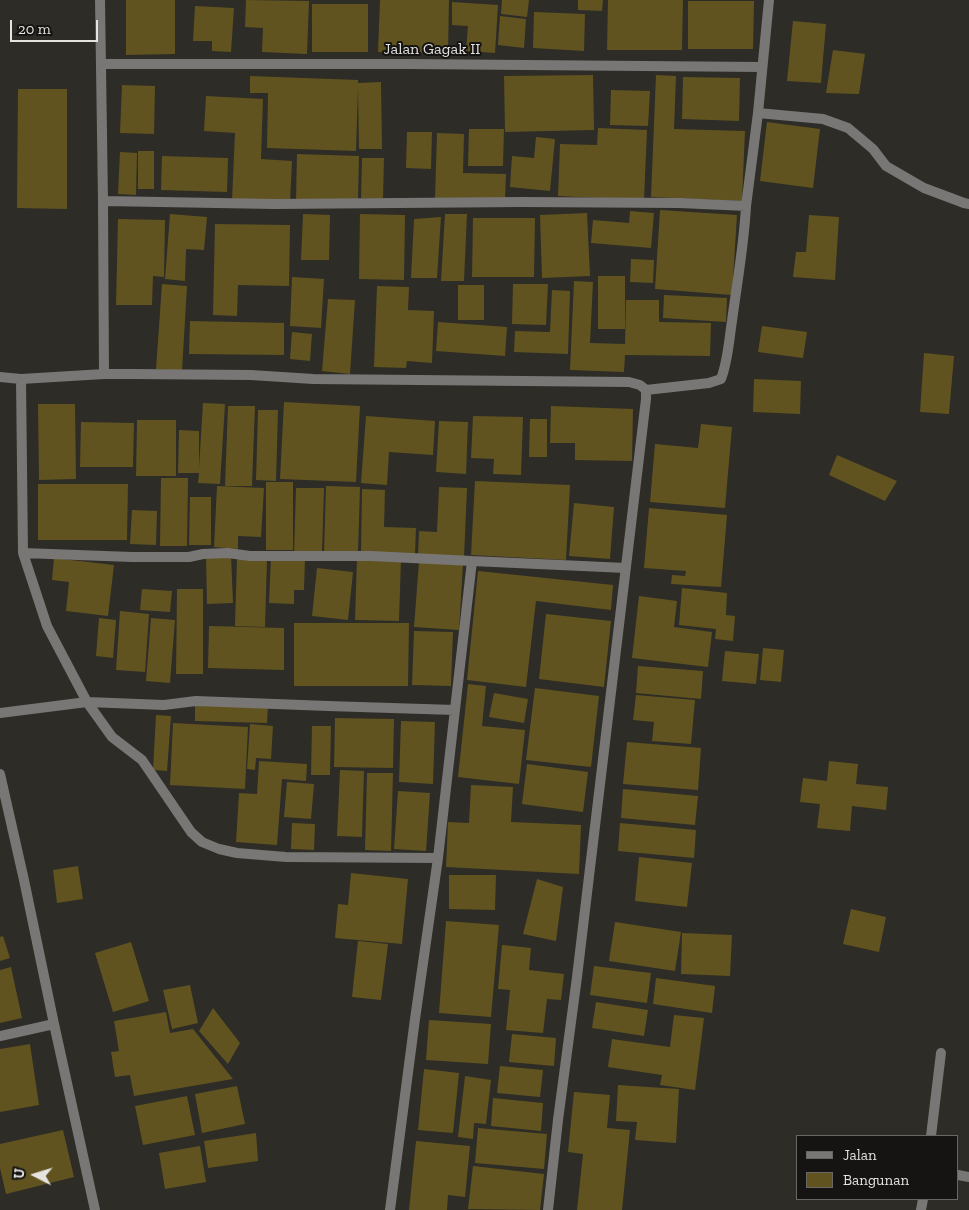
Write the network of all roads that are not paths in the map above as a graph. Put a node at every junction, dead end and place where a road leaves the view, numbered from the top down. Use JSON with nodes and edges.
{"nodes":[{"id":1,"x":100,"y":0,"type":"edge"},
{"id":2,"x":769,"y":0,"type":"edge"},
{"id":3,"x":102,"y":64,"type":"junction"},
{"id":4,"x":762,"y":67,"type":"junction"},
{"id":5,"x":758,"y":113,"type":"junction"},
{"id":6,"x":103,"y":201,"type":"junction"},
{"id":7,"x":969,"y":204,"type":"edge"},
{"id":8,"x":746,"y":206,"type":"junction"},
{"id":9,"x":104,"y":374,"type":"junction"},
{"id":10,"x":0,"y":377,"type":"edge"},
{"id":11,"x":21,"y":379,"type":"junction"},
{"id":12,"x":646,"y":390,"type":"junction"},
{"id":13,"x":23,"y":553,"type":"junction"},
{"id":14,"x":472,"y":561,"type":"junction"},
{"id":15,"x":626,"y":568,"type":"junction"},
{"id":16,"x":87,"y":702,"type":"junction"},
{"id":17,"x":455,"y":710,"type":"junction"},
{"id":18,"x":0,"y":714,"type":"edge"},
{"id":19,"x":0,"y":774,"type":"edge"},
{"id":20,"x":438,"y":858,"type":"junction"},
{"id":21,"x":54,"y":1024,"type":"junction"},
{"id":22,"x":0,"y":1036,"type":"edge"},
{"id":23,"x":941,"y":1053,"type":"dead end"},
{"id":24,"x":931,"y":1135,"type":"edge"},
{"id":25,"x":95,"y":1210,"type":"edge"},
{"id":26,"x":390,"y":1210,"type":"edge"},
{"id":27,"x":548,"y":1210,"type":"edge"}],
"edges":[{"from":1,"to":3,"type":"street"},
{"from":2,"to":4,"type":"street"},
{"from":3,"to":4,"type":"street","name":"Jalan Gagak II"},
{"from":3,"to":6,"type":"street"},
{"from":4,"to":5,"type":"street"},
{"from":5,"to":7,"type":"street"},
{"from":5,"to":8,"type":"street"},
{"from":6,"to":8,"type":"street"},
{"from":6,"to":9,"type":"street"},
{"from":8,"to":12,"type":"street"},
{"from":9,"to":11,"type":"street"},
{"from":9,"to":12,"type":"street"},
{"from":10,"to":11,"type":"street"},
{"from":11,"to":13,"type":"street"},
{"from":12,"to":15,"type":"street"},
{"from":13,"to":14,"type":"street"},
{"from":13,"to":16,"type":"street"},
{"from":14,"to":15,"type":"street"},
{"from":14,"to":17,"type":"street"},
{"from":15,"to":27,"type":"street"},
{"from":16,"to":17,"type":"street"},
{"from":16,"to":18,"type":"street"},
{"from":16,"to":20,"type":"street"},
{"from":17,"to":20,"type":"street"},
{"from":19,"to":21,"type":"street"},
{"from":20,"to":26,"type":"street"},
{"from":21,"to":22,"type":"street"},
{"from":21,"to":25,"type":"street"},
{"from":23,"to":24,"type":"street"}]}
